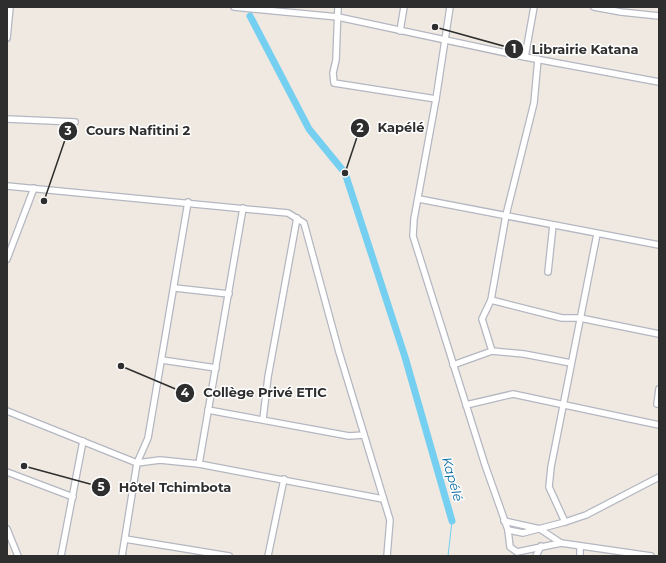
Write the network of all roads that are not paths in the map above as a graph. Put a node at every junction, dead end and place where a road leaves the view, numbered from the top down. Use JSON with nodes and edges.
{"nodes":[{"id":1,"x":10,"y":7,"type":"edge"},
{"id":2,"x":234,"y":7,"type":"edge"},
{"id":3,"x":338,"y":7,"type":"edge"},
{"id":4,"x":404,"y":7,"type":"edge"},
{"id":5,"x":450,"y":7,"type":"edge"},
{"id":6,"x":534,"y":7,"type":"edge"},
{"id":7,"x":594,"y":7,"type":"edge"},
{"id":8,"x":659,"y":16,"type":"edge"},
{"id":9,"x":338,"y":17,"type":"junction"},
{"id":10,"x":400,"y":31,"type":"junction"},
{"id":11,"x":7,"y":38,"type":"edge"},
{"id":12,"x":445,"y":40,"type":"junction"},
{"id":13,"x":525,"y":57,"type":"junction"},
{"id":14,"x":538,"y":59,"type":"junction"},
{"id":15,"x":659,"y":82,"type":"edge"},
{"id":16,"x":436,"y":99,"type":"junction"},
{"id":17,"x":7,"y":119,"type":"edge"},
{"id":18,"x":75,"y":122,"type":"dead end"},
{"id":19,"x":7,"y":186,"type":"edge"},
{"id":20,"x":34,"y":188,"type":"junction"},
{"id":21,"x":419,"y":199,"type":"junction"},
{"id":22,"x":188,"y":202,"type":"junction"},
{"id":23,"x":243,"y":208,"type":"junction"},
{"id":24,"x":506,"y":215,"type":"junction"},
{"id":25,"x":297,"y":218,"type":"junction"},
{"id":26,"x":553,"y":225,"type":"junction"},
{"id":27,"x":597,"y":234,"type":"junction"},
{"id":28,"x":659,"y":245,"type":"edge"},
{"id":29,"x":7,"y":259,"type":"edge"},
{"id":30,"x":548,"y":272,"type":"dead end"},
{"id":31,"x":175,"y":288,"type":"junction"},
{"id":32,"x":229,"y":294,"type":"junction"},
{"id":33,"x":491,"y":300,"type":"junction"},
{"id":34,"x":580,"y":318,"type":"junction"},
{"id":35,"x":659,"y":334,"type":"edge"},
{"id":36,"x":492,"y":351,"type":"junction"},
{"id":37,"x":162,"y":360,"type":"junction"},
{"id":38,"x":571,"y":363,"type":"junction"},
{"id":39,"x":454,"y":365,"type":"junction"},
{"id":40,"x":216,"y":368,"type":"junction"},
{"id":41,"x":659,"y":389,"type":"edge"},
{"id":42,"x":656,"y":404,"type":"dead end"},
{"id":43,"x":564,"y":405,"type":"junction"},
{"id":44,"x":466,"y":406,"type":"junction"},
{"id":45,"x":208,"y":410,"type":"junction"},
{"id":46,"x":7,"y":411,"type":"edge"},
{"id":47,"x":263,"y":419,"type":"junction"},
{"id":48,"x":659,"y":425,"type":"edge"},
{"id":49,"x":364,"y":434,"type":"junction"},
{"id":50,"x":82,"y":441,"type":"junction"},
{"id":51,"x":137,"y":463,"type":"junction"},
{"id":52,"x":199,"y":464,"type":"junction"},
{"id":53,"x":7,"y":472,"type":"edge"},
{"id":54,"x":659,"y":477,"type":"edge"},
{"id":55,"x":284,"y":479,"type":"junction"},
{"id":56,"x":73,"y":497,"type":"junction"},
{"id":57,"x":383,"y":499,"type":"junction"},
{"id":58,"x":504,"y":521,"type":"junction"},
{"id":59,"x":565,"y":522,"type":"junction"},
{"id":60,"x":7,"y":529,"type":"edge"},
{"id":61,"x":540,"y":529,"type":"junction"},
{"id":62,"x":508,"y":530,"type":"junction"},
{"id":63,"x":125,"y":540,"type":"junction"},
{"id":64,"x":561,"y":543,"type":"junction"},
{"id":65,"x":541,"y":546,"type":"junction"},
{"id":66,"x":580,"y":547,"type":"junction"},
{"id":67,"x":183,"y":548,"type":"junction"},
{"id":68,"x":18,"y":556,"type":"edge"},
{"id":69,"x":61,"y":556,"type":"edge"},
{"id":70,"x":122,"y":556,"type":"edge"},
{"id":71,"x":182,"y":556,"type":"edge"},
{"id":72,"x":229,"y":556,"type":"edge"},
{"id":73,"x":268,"y":556,"type":"edge"},
{"id":74,"x":386,"y":556,"type":"edge"},
{"id":75,"x":536,"y":556,"type":"edge"},
{"id":76,"x":580,"y":556,"type":"edge"},
{"id":77,"x":651,"y":556,"type":"edge"}],
"edges":[{"from":1,"to":11,"type":"street"},
{"from":2,"to":9,"type":"street"},
{"from":3,"to":9,"type":"street"},
{"from":4,"to":10,"type":"street"},
{"from":5,"to":12,"type":"street"},
{"from":6,"to":13,"type":"street"},
{"from":7,"to":8,"type":"street"},
{"from":9,"to":10,"type":"street"},
{"from":9,"to":16,"type":"street"},
{"from":10,"to":12,"type":"street"},
{"from":12,"to":13,"type":"street"},
{"from":12,"to":16,"type":"street"},
{"from":13,"to":14,"type":"street"},
{"from":14,"to":15,"type":"street"},
{"from":14,"to":24,"type":"street"},
{"from":16,"to":21,"type":"street"},
{"from":17,"to":18,"type":"street"},
{"from":19,"to":20,"type":"street"},
{"from":20,"to":22,"type":"street"},
{"from":20,"to":29,"type":"street"},
{"from":21,"to":24,"type":"street"},
{"from":21,"to":39,"type":"street"},
{"from":22,"to":23,"type":"street"},
{"from":22,"to":31,"type":"street"},
{"from":23,"to":25,"type":"street"},
{"from":23,"to":32,"type":"street"},
{"from":24,"to":26,"type":"street"},
{"from":24,"to":33,"type":"street"},
{"from":25,"to":47,"type":"street"},
{"from":25,"to":49,"type":"street"},
{"from":26,"to":27,"type":"street"},
{"from":26,"to":30,"type":"street"},
{"from":27,"to":28,"type":"street"},
{"from":27,"to":34,"type":"street"},
{"from":31,"to":32,"type":"street"},
{"from":31,"to":37,"type":"street"},
{"from":32,"to":40,"type":"street"},
{"from":33,"to":34,"type":"street"},
{"from":33,"to":36,"type":"street"},
{"from":34,"to":35,"type":"street"},
{"from":34,"to":38,"type":"street"},
{"from":36,"to":38,"type":"street"},
{"from":36,"to":39,"type":"street"},
{"from":37,"to":40,"type":"street"},
{"from":37,"to":51,"type":"street"},
{"from":38,"to":43,"type":"street"},
{"from":39,"to":44,"type":"street"},
{"from":40,"to":45,"type":"street"},
{"from":41,"to":42,"type":"street"},
{"from":43,"to":44,"type":"street"},
{"from":43,"to":48,"type":"street"},
{"from":43,"to":59,"type":"street"},
{"from":44,"to":58,"type":"street"},
{"from":45,"to":47,"type":"street"},
{"from":45,"to":52,"type":"street"},
{"from":46,"to":50,"type":"street"},
{"from":47,"to":49,"type":"street"},
{"from":49,"to":57,"type":"street"},
{"from":50,"to":51,"type":"street"},
{"from":50,"to":56,"type":"street"},
{"from":51,"to":52,"type":"street"},
{"from":51,"to":63,"type":"street"},
{"from":52,"to":55,"type":"street"},
{"from":53,"to":56,"type":"street"},
{"from":54,"to":59,"type":"street"},
{"from":55,"to":57,"type":"street"},
{"from":55,"to":73,"type":"street"},
{"from":56,"to":69,"type":"street"},
{"from":57,"to":74,"type":"street"},
{"from":58,"to":61,"type":"street"},
{"from":58,"to":62,"type":"street"},
{"from":59,"to":61,"type":"street"},
{"from":60,"to":68,"type":"street"},
{"from":61,"to":62,"type":"street"},
{"from":61,"to":64,"type":"street"},
{"from":62,"to":65,"type":"street"},
{"from":63,"to":67,"type":"street"},
{"from":63,"to":70,"type":"street"},
{"from":64,"to":65,"type":"street"},
{"from":64,"to":66,"type":"street"},
{"from":65,"to":75,"type":"street"},
{"from":66,"to":76,"type":"street"},
{"from":66,"to":77,"type":"street"},
{"from":67,"to":71,"type":"street"},
{"from":67,"to":72,"type":"street"}]}
